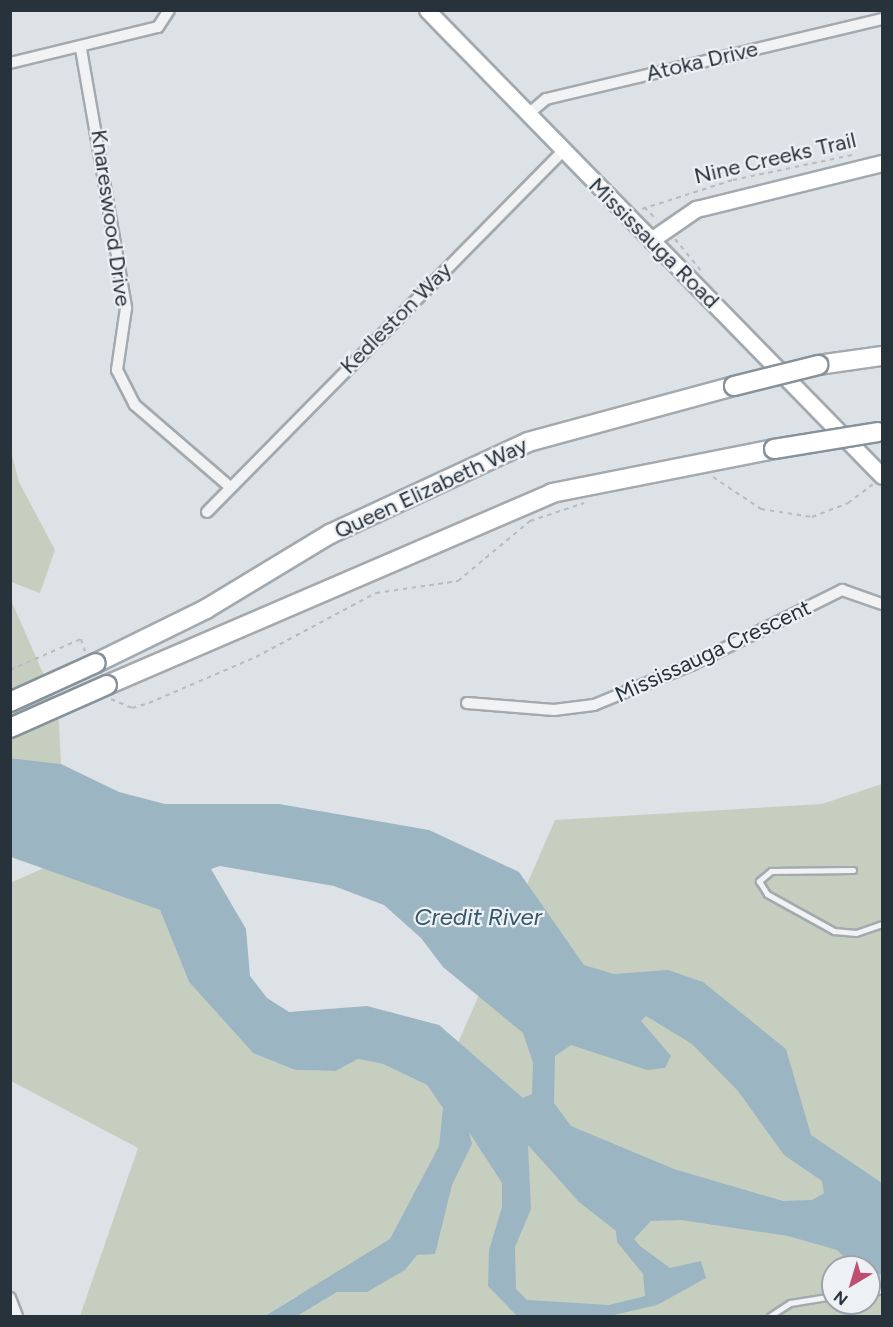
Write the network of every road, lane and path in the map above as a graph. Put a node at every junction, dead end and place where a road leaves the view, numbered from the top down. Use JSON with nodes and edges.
{"nodes":[{"id":1,"x":169,"y":10,"type":"edge"},
{"id":2,"x":426,"y":10,"type":"edge"},
{"id":3,"x":882,"y":19,"type":"edge"},
{"id":4,"x":81,"y":49,"type":"junction"},
{"id":5,"x":10,"y":63,"type":"edge"},
{"id":6,"x":527,"y":115,"type":"junction"},
{"id":7,"x":563,"y":151,"type":"junction"},
{"id":8,"x":860,"y":154,"type":"dead end"},
{"id":9,"x":882,"y":163,"type":"edge"},
{"id":10,"x":650,"y":213,"type":"dead end"},
{"id":11,"x":651,"y":240,"type":"junction"},
{"id":12,"x":881,"y":355,"type":"edge"},
{"id":13,"x":880,"y":432,"type":"edge"},
{"id":14,"x":710,"y":474,"type":"dead end"},
{"id":15,"x":882,"y":476,"type":"edge"},
{"id":16,"x":230,"y":486,"type":"junction"},
{"id":17,"x":594,"y":500,"type":"dead end"},
{"id":18,"x":207,"y":512,"type":"dead end"},
{"id":19,"x":882,"y":604,"type":"edge"},
{"id":20,"x":92,"y":662,"type":"junction"},
{"id":21,"x":10,"y":670,"type":"edge"},
{"id":22,"x":107,"y":691,"type":"junction"},
{"id":23,"x":10,"y":702,"type":"edge"},
{"id":24,"x":467,"y":703,"type":"dead end"},
{"id":25,"x":10,"y":728,"type":"edge"},
{"id":26,"x":853,"y":870,"type":"dead end"},
{"id":27,"x":882,"y":924,"type":"edge"},
{"id":28,"x":10,"y":1298,"type":"edge"},
{"id":29,"x":821,"y":1298,"type":"edge"},
{"id":30,"x":17,"y":1317,"type":"edge"},
{"id":31,"x":770,"y":1317,"type":"edge"}],
"edges":[{"from":1,"to":4,"type":"street"},
{"from":2,"to":6,"type":"main road","name":"Mississauga Road"},
{"from":3,"to":6,"type":"street","name":"Atoka Drive"},
{"from":4,"to":5,"type":"street"},
{"from":4,"to":16,"type":"street","name":"Knareswood Drive"},
{"from":6,"to":7,"type":"main road","name":"Mississauga Road"},
{"from":7,"to":11,"type":"main road","name":"Mississauga Road"},
{"from":7,"to":16,"type":"street","name":"Kedleston Way"},
{"from":8,"to":10,"type":"path","name":"Nine Creeks Trail"},
{"from":9,"to":11,"type":"main road"},
{"from":11,"to":15,"type":"main road","name":"Mississauga Road"},
{"from":12,"to":20,"type":"highway","name":"Queen Elizabeth Way","bridge":true},
{"from":13,"to":22,"type":"highway","name":"Queen Elizabeth Way","bridge":true},
{"from":14,"to":15,"type":"path"},
{"from":16,"to":18,"type":"street"},
{"from":17,"to":22,"type":"path"},
{"from":19,"to":24,"type":"street","name":"Mississauga Crescent"},
{"from":20,"to":21,"type":"path"},
{"from":20,"to":23,"type":"highway","name":"Queen Elizabeth Way","bridge":true},
{"from":22,"to":25,"type":"highway","name":"Queen Elizabeth Way","bridge":true},
{"from":26,"to":27,"type":"lane"},
{"from":28,"to":30,"type":"street"},
{"from":29,"to":31,"type":"lane"}]}
